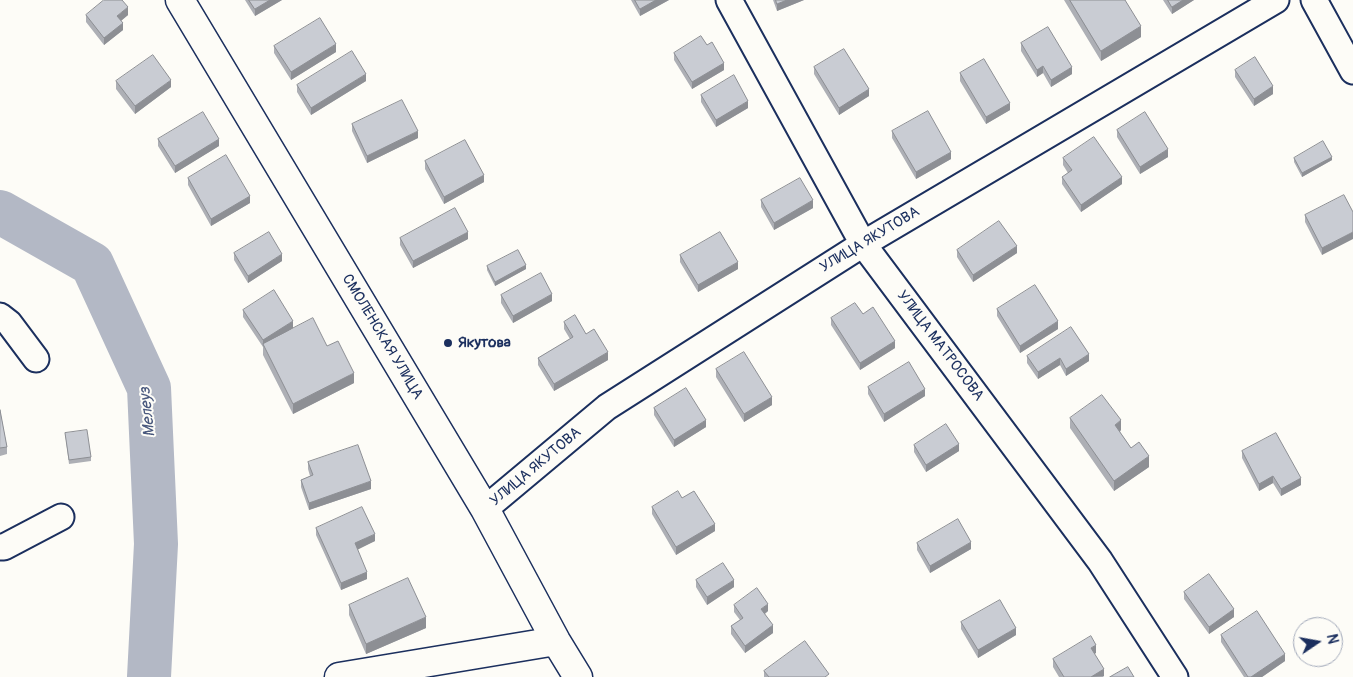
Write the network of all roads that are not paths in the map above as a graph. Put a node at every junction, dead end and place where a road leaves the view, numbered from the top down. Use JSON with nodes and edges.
{"nodes":[{"id":1,"x":180,"y":0,"type":"edge"},
{"id":2,"x":729,"y":0,"type":"edge"},
{"id":3,"x":1276,"y":0,"type":"edge"},
{"id":4,"x":1314,"y":0,"type":"edge"},
{"id":5,"x":1353,"y":71,"type":"edge"},
{"id":6,"x":863,"y":244,"type":"junction"},
{"id":7,"x":0,"y":316,"type":"edge"},
{"id":8,"x":36,"y":359,"type":"dead end"},
{"id":9,"x":485,"y":509,"type":"junction"},
{"id":10,"x":62,"y":517,"type":"dead end"},
{"id":11,"x":0,"y":547,"type":"edge"},
{"id":12,"x":556,"y":641,"type":"junction"},
{"id":13,"x":339,"y":677,"type":"edge"},
{"id":14,"x":578,"y":677,"type":"edge"},
{"id":15,"x":1175,"y":677,"type":"edge"}],
"edges":[{"from":1,"to":9,"type":"main road","name":"СМОЛЕНСКАЯ УЛИЦА"},
{"from":2,"to":6,"type":"street","name":"УЛИЦА МАТРОСОВА"},
{"from":3,"to":6,"type":"street","name":"УЛИЦА ЯКУТОВА"},
{"from":4,"to":5,"type":"street"},
{"from":6,"to":9,"type":"street","name":"УЛИЦА ЯКУТОВА"},
{"from":6,"to":15,"type":"street","name":"УЛИЦА МАТРОСОВА"},
{"from":7,"to":8,"type":"street"},
{"from":9,"to":12,"type":"main road","name":"СМОЛЕНСКАЯ УЛИЦА"},
{"from":10,"to":11,"type":"street"},
{"from":12,"to":13,"type":"main road"},
{"from":12,"to":14,"type":"main road","name":"СМОЛЕНСКАЯ УЛИЦА"}]}
